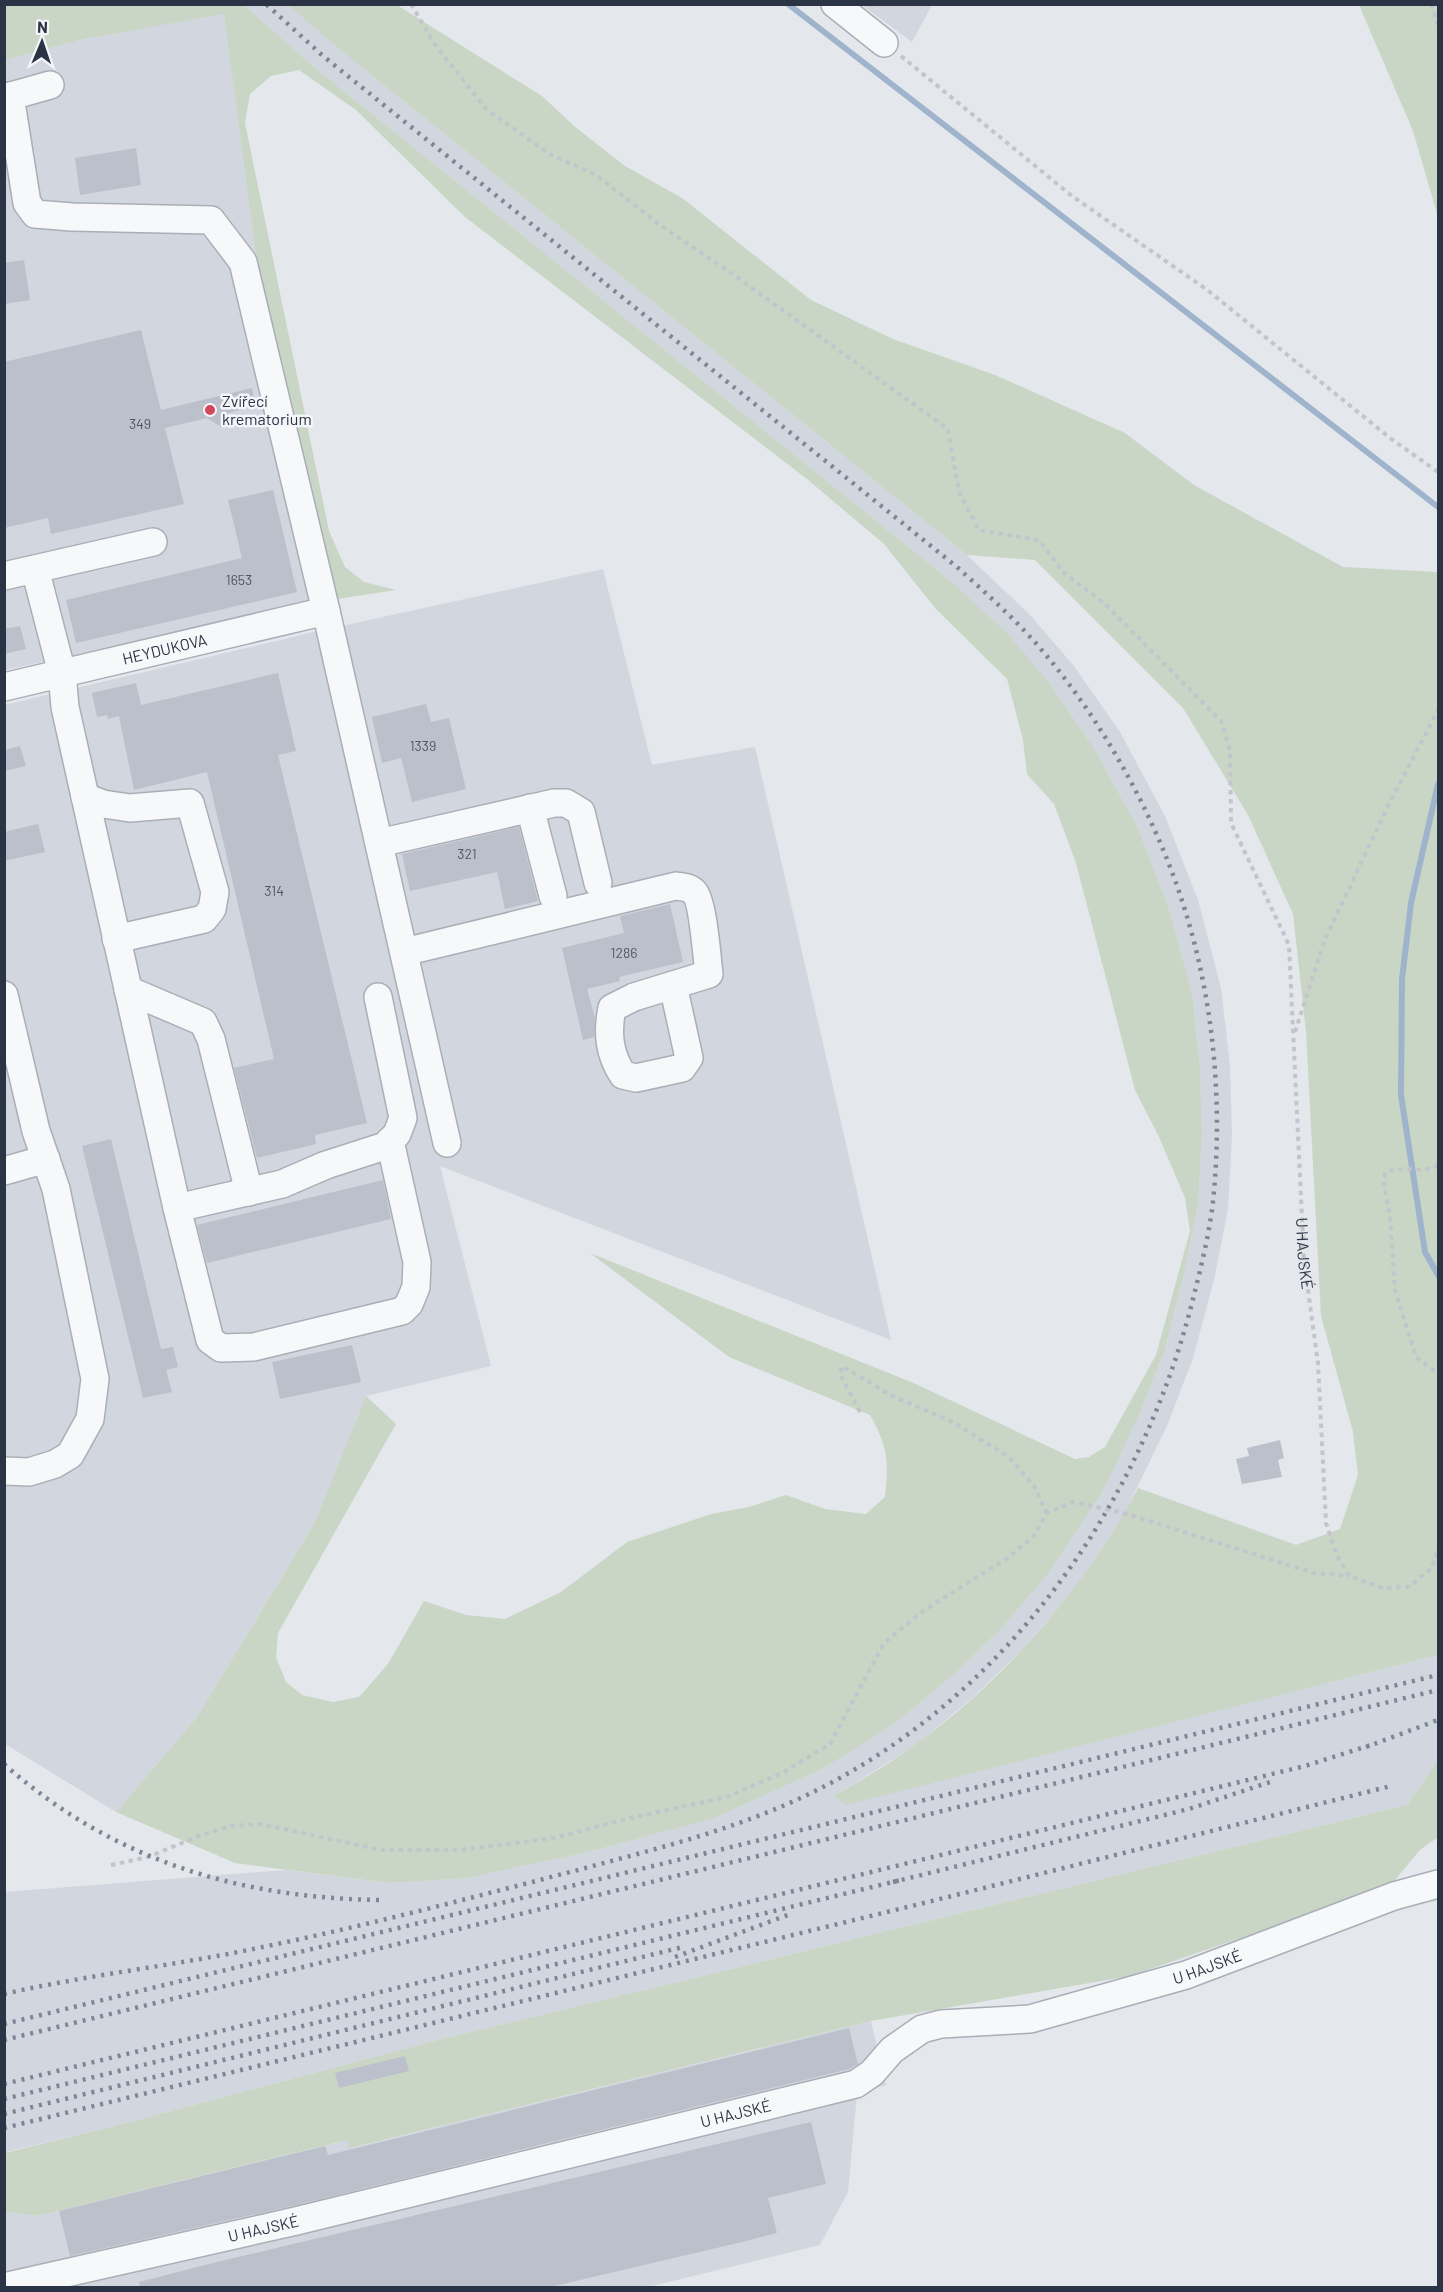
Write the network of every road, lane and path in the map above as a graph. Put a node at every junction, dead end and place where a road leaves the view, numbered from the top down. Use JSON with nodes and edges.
{"nodes":[{"id":1,"x":411,"y":4,"type":"edge"},
{"id":2,"x":835,"y":4,"type":"edge"},
{"id":3,"x":1431,"y":4,"type":"edge"},
{"id":4,"x":1438,"y":25,"type":"edge"},
{"id":5,"x":884,"y":43,"type":"joint"},
{"id":6,"x":50,"y":85,"type":"dead end"},
{"id":7,"x":7,"y":97,"type":"edge"},
{"id":8,"x":1438,"y":472,"type":"edge"},
{"id":9,"x":153,"y":542,"type":"dead end"},
{"id":10,"x":35,"y":568,"type":"junction"},
{"id":11,"x":4,"y":576,"type":"edge"},
{"id":12,"x":326,"y":611,"type":"junction"},
{"id":13,"x":62,"y":673,"type":"junction"},
{"id":14,"x":4,"y":687,"type":"edge"},
{"id":15,"x":1438,"y":710,"type":"edge"},
{"id":16,"x":85,"y":797,"type":"junction"},
{"id":17,"x":530,"y":808,"type":"junction"},
{"id":18,"x":379,"y":843,"type":"junction"},
{"id":19,"x":597,"y":883,"type":"dead end"},
{"id":20,"x":553,"y":896,"type":"dead end"},
{"id":21,"x":116,"y":939,"type":"junction"},
{"id":22,"x":404,"y":952,"type":"junction"},
{"id":23,"x":673,"y":985,"type":"dead end"},
{"id":24,"x":128,"y":990,"type":"junction"},
{"id":25,"x":4,"y":995,"type":"edge"},
{"id":26,"x":378,"y":997,"type":"dead end"},
{"id":27,"x":1293,"y":1036,"type":"junction"},
{"id":28,"x":390,"y":1141,"type":"junction"},
{"id":29,"x":447,"y":1143,"type":"dead end"},
{"id":30,"x":46,"y":1159,"type":"junction"},
{"id":31,"x":1438,"y":1165,"type":"edge"},
{"id":32,"x":4,"y":1171,"type":"edge"},
{"id":33,"x":249,"y":1192,"type":"junction"},
{"id":34,"x":177,"y":1208,"type":"junction"},
{"id":35,"x":1438,"y":1374,"type":"edge"},
{"id":36,"x":860,"y":1412,"type":"dead end"},
{"id":37,"x":4,"y":1471,"type":"edge"},
{"id":38,"x":1047,"y":1513,"type":"junction"},
{"id":39,"x":1438,"y":1546,"type":"edge"},
{"id":40,"x":1349,"y":1576,"type":"junction"},
{"id":41,"x":111,"y":1865,"type":"dead end"},
{"id":42,"x":1438,"y":1884,"type":"edge"},
{"id":43,"x":4,"y":2287,"type":"edge"}],
"edges":[{"from":1,"to":27,"type":"path","name":"U HAJSKÉ"},
{"from":2,"to":5,"type":"street"},
{"from":3,"to":4,"type":"path"},
{"from":5,"to":8,"type":"path"},
{"from":6,"to":7,"type":"street"},
{"from":7,"to":12,"type":"street"},
{"from":9,"to":10,"type":"street"},
{"from":10,"to":11,"type":"street"},
{"from":10,"to":13,"type":"street"},
{"from":12,"to":13,"type":"street","name":"HEYDUKOVA"},
{"from":12,"to":18,"type":"street"},
{"from":13,"to":14,"type":"street","name":"HEYDUKOVA"},
{"from":13,"to":16,"type":"street"},
{"from":15,"to":27,"type":"path"},
{"from":16,"to":21,"type":"street"},
{"from":16,"to":21,"type":"street"},
{"from":17,"to":18,"type":"street"},
{"from":17,"to":19,"type":"street"},
{"from":17,"to":20,"type":"street"},
{"from":18,"to":22,"type":"street"},
{"from":21,"to":24,"type":"street"},
{"from":22,"to":23,"type":"street"},
{"from":22,"to":29,"type":"street"},
{"from":24,"to":33,"type":"street"},
{"from":24,"to":34,"type":"street"},
{"from":25,"to":30,"type":"street"},
{"from":26,"to":28,"type":"street"},
{"from":27,"to":40,"type":"path","name":"U HAJSKÉ"},
{"from":28,"to":33,"type":"street"},
{"from":28,"to":34,"type":"street"},
{"from":30,"to":32,"type":"street"},
{"from":30,"to":37,"type":"street"},
{"from":31,"to":35,"type":"path"},
{"from":33,"to":34,"type":"street"},
{"from":36,"to":38,"type":"path"},
{"from":38,"to":40,"type":"path"},
{"from":38,"to":41,"type":"path"},
{"from":39,"to":40,"type":"path"},
{"from":42,"to":43,"type":"street","name":"U HAJSKÉ"}]}
